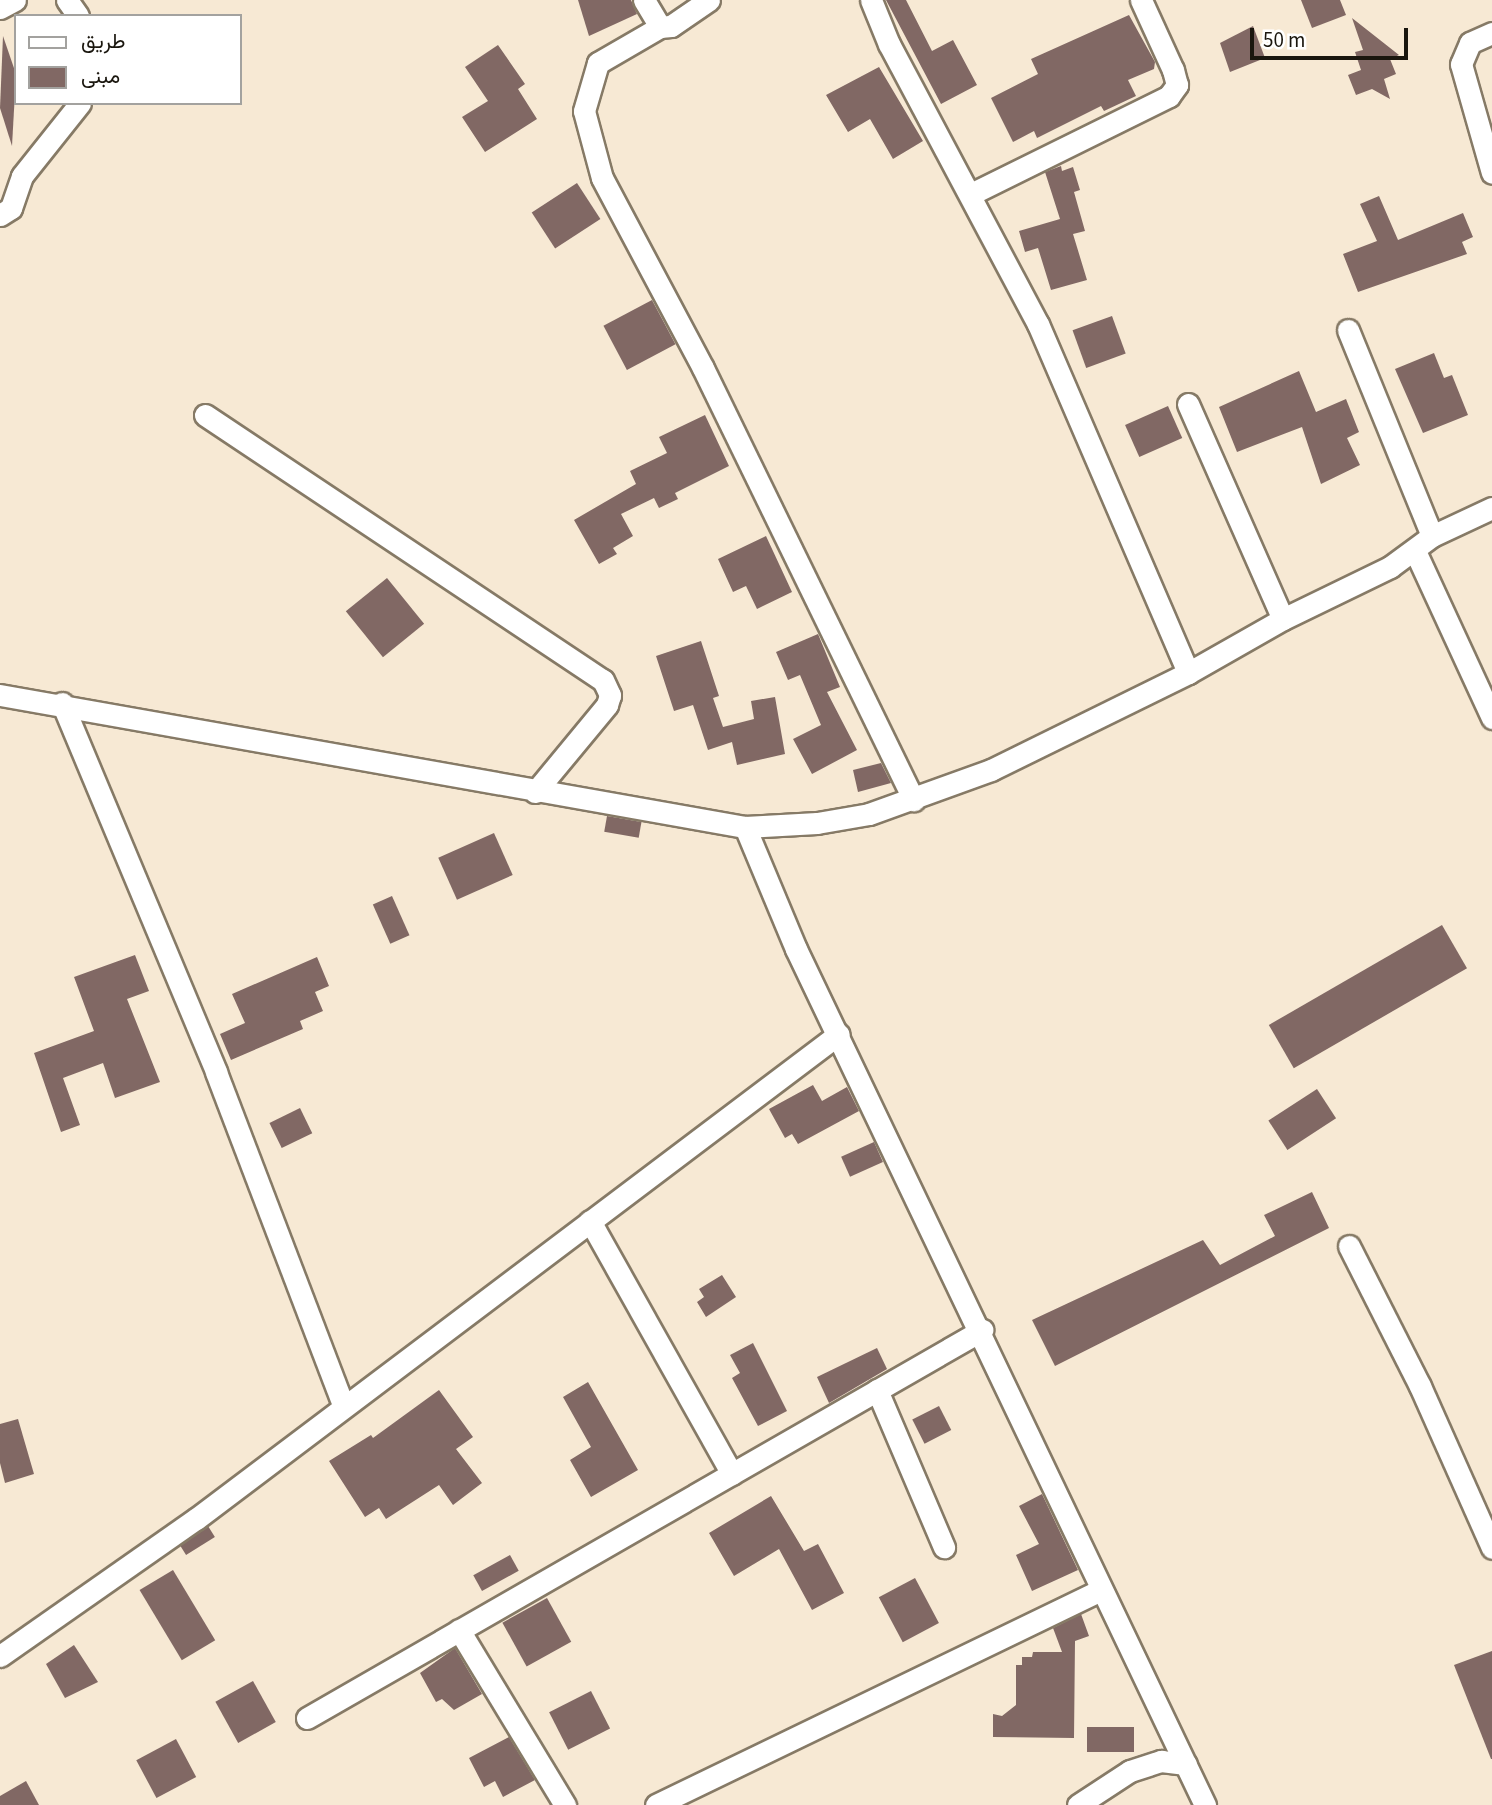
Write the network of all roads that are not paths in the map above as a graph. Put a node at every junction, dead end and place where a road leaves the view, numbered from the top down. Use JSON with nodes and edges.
{"nodes":[{"id":1,"x":15,"y":0,"type":"edge"},
{"id":2,"x":644,"y":0,"type":"edge"},
{"id":3,"x":709,"y":0,"type":"edge"},
{"id":4,"x":871,"y":0,"type":"edge"},
{"id":5,"x":1141,"y":0,"type":"edge"},
{"id":6,"x":0,"y":8,"type":"edge"},
{"id":7,"x":660,"y":27,"type":"junction"},
{"id":8,"x":1492,"y":33,"type":"edge"},
{"id":9,"x":78,"y":105,"type":"edge"},
{"id":10,"x":1492,"y":173,"type":"edge"},
{"id":11,"x":971,"y":194,"type":"junction"},
{"id":12,"x":0,"y":215,"type":"edge"},
{"id":13,"x":1348,"y":330,"type":"dead end"},
{"id":14,"x":1188,"y":404,"type":"dead end"},
{"id":15,"x":205,"y":415,"type":"dead end"},
{"id":16,"x":1492,"y":508,"type":"edge"},
{"id":17,"x":1432,"y":536,"type":"junction"},
{"id":18,"x":1415,"y":551,"type":"junction"},
{"id":19,"x":1283,"y":619,"type":"junction"},
{"id":20,"x":1188,"y":673,"type":"junction"},
{"id":21,"x":0,"y":695,"type":"edge"},
{"id":22,"x":62,"y":703,"type":"junction"},
{"id":23,"x":1492,"y":718,"type":"edge"},
{"id":24,"x":535,"y":792,"type":"junction"},
{"id":25,"x":914,"y":800,"type":"junction"},
{"id":26,"x":745,"y":827,"type":"junction"},
{"id":27,"x":839,"y":1034,"type":"junction"},
{"id":28,"x":590,"y":1221,"type":"junction"},
{"id":29,"x":1349,"y":1246,"type":"dead end"},
{"id":30,"x":982,"y":1331,"type":"junction"},
{"id":31,"x":877,"y":1390,"type":"junction"},
{"id":32,"x":343,"y":1405,"type":"junction"},
{"id":33,"x":732,"y":1474,"type":"junction"},
{"id":34,"x":944,"y":1548,"type":"dead end"},
{"id":35,"x":1492,"y":1548,"type":"edge"},
{"id":36,"x":1101,"y":1590,"type":"junction"},
{"id":37,"x":459,"y":1630,"type":"junction"},
{"id":38,"x":0,"y":1656,"type":"edge"},
{"id":39,"x":307,"y":1718,"type":"dead end"},
{"id":40,"x":1186,"y":1765,"type":"junction"},
{"id":41,"x":565,"y":1805,"type":"edge"},
{"id":42,"x":656,"y":1805,"type":"edge"},
{"id":43,"x":1078,"y":1805,"type":"edge"},
{"id":44,"x":1205,"y":1805,"type":"edge"}],
"edges":[{"from":1,"to":6,"type":"street"},
{"from":2,"to":7,"type":"street"},
{"from":3,"to":7,"type":"street"},
{"from":4,"to":11,"type":"street"},
{"from":5,"to":11,"type":"street"},
{"from":7,"to":25,"type":"street"},
{"from":8,"to":10,"type":"street"},
{"from":9,"to":12,"type":"street"},
{"from":11,"to":20,"type":"street"},
{"from":13,"to":17,"type":"street"},
{"from":14,"to":19,"type":"street"},
{"from":15,"to":24,"type":"street"},
{"from":16,"to":17,"type":"street"},
{"from":17,"to":18,"type":"street"},
{"from":18,"to":19,"type":"street"},
{"from":18,"to":23,"type":"street"},
{"from":19,"to":20,"type":"street"},
{"from":20,"to":25,"type":"street"},
{"from":21,"to":22,"type":"street"},
{"from":22,"to":24,"type":"street"},
{"from":22,"to":32,"type":"street"},
{"from":24,"to":26,"type":"street"},
{"from":25,"to":26,"type":"street"},
{"from":26,"to":27,"type":"street"},
{"from":27,"to":28,"type":"street"},
{"from":27,"to":30,"type":"street"},
{"from":28,"to":32,"type":"street"},
{"from":28,"to":33,"type":"street"},
{"from":29,"to":35,"type":"street"},
{"from":30,"to":31,"type":"street"},
{"from":30,"to":36,"type":"street"},
{"from":31,"to":33,"type":"street"},
{"from":31,"to":34,"type":"street"},
{"from":32,"to":38,"type":"street"},
{"from":33,"to":37,"type":"street"},
{"from":36,"to":40,"type":"street"},
{"from":36,"to":42,"type":"street"},
{"from":37,"to":39,"type":"street"},
{"from":37,"to":41,"type":"street"},
{"from":40,"to":43,"type":"street"},
{"from":40,"to":44,"type":"street"}]}
